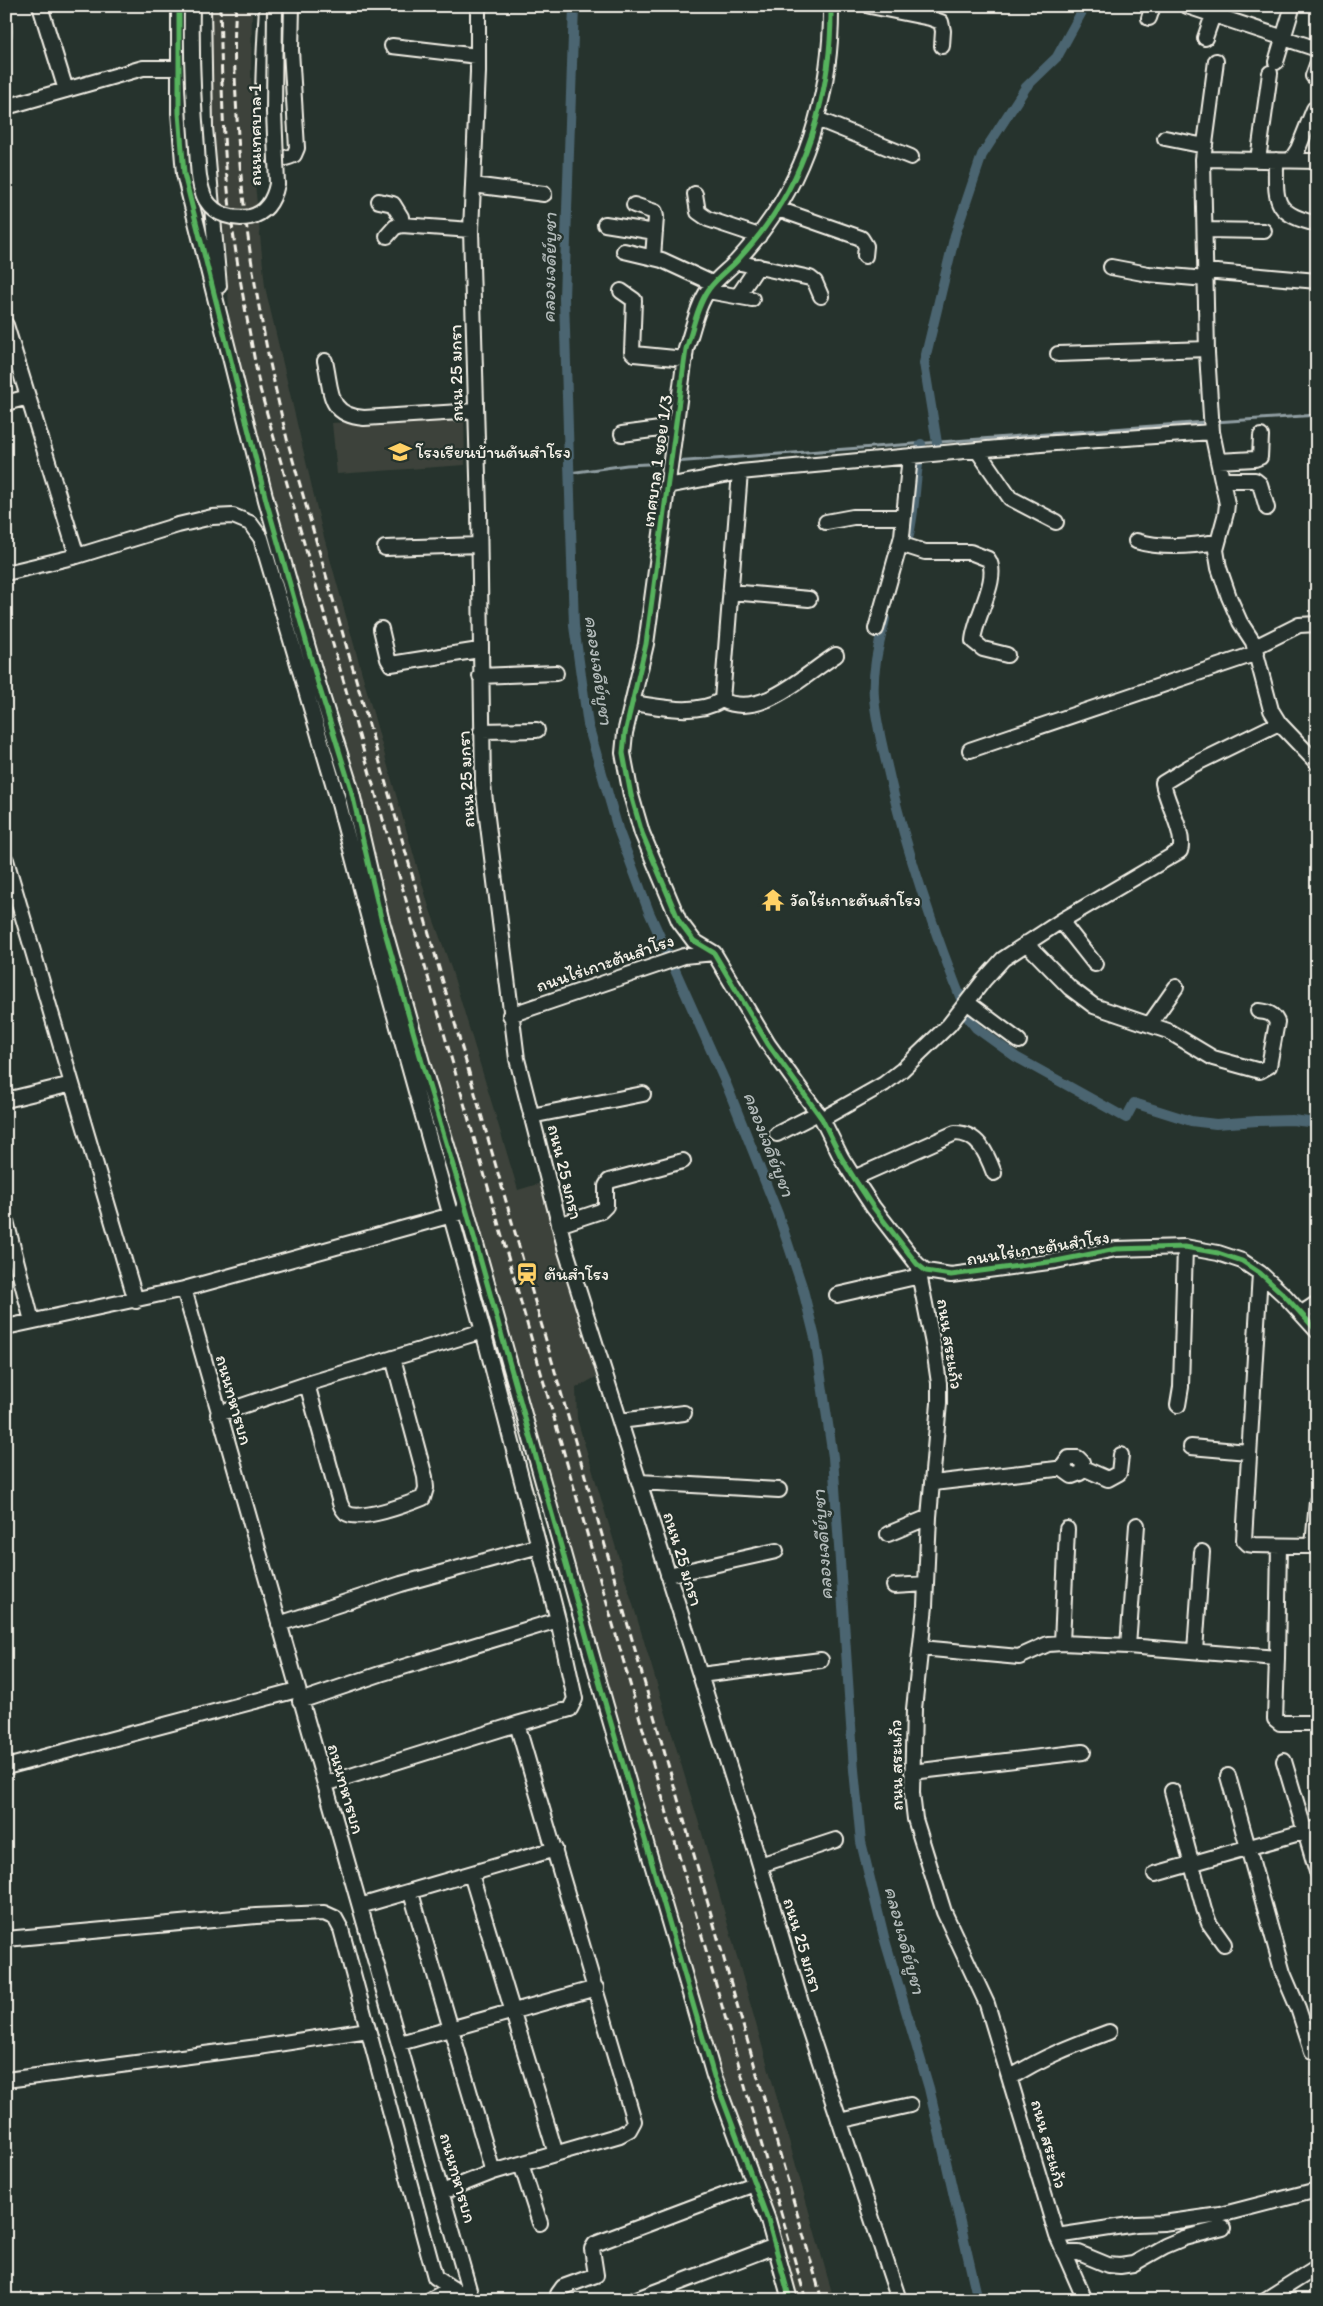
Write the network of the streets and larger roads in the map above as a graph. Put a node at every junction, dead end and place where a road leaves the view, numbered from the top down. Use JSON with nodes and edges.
{"nodes":[{"id":1,"x":40,"y":6,"type":"edge"},
{"id":2,"x":180,"y":6,"type":"edge"},
{"id":3,"x":192,"y":6,"type":"edge"},
{"id":4,"x":203,"y":6,"type":"edge"},
{"id":5,"x":267,"y":6,"type":"edge"},
{"id":6,"x":275,"y":6,"type":"edge"},
{"id":7,"x":292,"y":6,"type":"edge"},
{"id":8,"x":478,"y":6,"type":"edge"},
{"id":9,"x":831,"y":6,"type":"edge"},
{"id":10,"x":870,"y":6,"type":"edge"},
{"id":11,"x":1187,"y":6,"type":"edge"},
{"id":12,"x":1291,"y":12,"type":"dead end"},
{"id":13,"x":1220,"y":13,"type":"edge"},
{"id":14,"x":1205,"y":38,"type":"dead end"},
{"id":15,"x":1283,"y":38,"type":"junction"},
{"id":16,"x":392,"y":46,"type":"dead end"},
{"id":17,"x":942,"y":46,"type":"dead end"},
{"id":18,"x":1317,"y":49,"type":"edge"},
{"id":19,"x":478,"y":56,"type":"junction"},
{"id":20,"x":1216,"y":61,"type":"dead end"},
{"id":21,"x":179,"y":68,"type":"junction"},
{"id":22,"x":66,"y":90,"type":"junction"},
{"id":23,"x":6,"y":107,"type":"edge"},
{"id":24,"x":1314,"y":110,"type":"dead end"},
{"id":25,"x":817,"y":119,"type":"junction"},
{"id":26,"x":1165,"y":138,"type":"dead end"},
{"id":27,"x":1204,"y":153,"type":"junction"},
{"id":28,"x":911,"y":157,"type":"dead end"},
{"id":29,"x":1258,"y":160,"type":"junction"},
{"id":30,"x":1276,"y":160,"type":"junction"},
{"id":31,"x":1291,"y":160,"type":"junction"},
{"id":32,"x":1317,"y":161,"type":"edge"},
{"id":33,"x":473,"y":185,"type":"junction"},
{"id":34,"x":544,"y":194,"type":"dead end"},
{"id":35,"x":695,"y":194,"type":"dead end"},
{"id":36,"x":380,"y":201,"type":"dead end"},
{"id":37,"x":634,"y":205,"type":"dead end"},
{"id":38,"x":778,"y":209,"type":"junction"},
{"id":39,"x":605,"y":224,"type":"dead end"},
{"id":40,"x":1317,"y":224,"type":"edge"},
{"id":41,"x":402,"y":225,"type":"junction"},
{"id":42,"x":471,"y":230,"type":"junction"},
{"id":43,"x":1205,"y":230,"type":"junction"},
{"id":44,"x":1264,"y":231,"type":"dead end"},
{"id":45,"x":655,"y":232,"type":"junction"},
{"id":46,"x":387,"y":236,"type":"dead end"},
{"id":47,"x":759,"y":236,"type":"junction"},
{"id":48,"x":624,"y":251,"type":"dead end"},
{"id":49,"x":865,"y":256,"type":"dead end"},
{"id":50,"x":653,"y":257,"type":"junction"},
{"id":51,"x":736,"y":262,"type":"junction"},
{"id":52,"x":758,"y":266,"type":"junction"},
{"id":53,"x":1111,"y":267,"type":"dead end"},
{"id":54,"x":1206,"y":275,"type":"junction"},
{"id":55,"x":1317,"y":281,"type":"edge"},
{"id":56,"x":711,"y":287,"type":"junction"},
{"id":57,"x":620,"y":290,"type":"dead end"},
{"id":58,"x":821,"y":296,"type":"dead end"},
{"id":59,"x":6,"y":325,"type":"edge"},
{"id":60,"x":226,"y":336,"type":"junction"},
{"id":61,"x":1207,"y":349,"type":"junction"},
{"id":62,"x":1058,"y":354,"type":"dead end"},
{"id":63,"x":685,"y":359,"type":"junction"},
{"id":64,"x":326,"y":361,"type":"dead end"},
{"id":65,"x":28,"y":397,"type":"junction"},
{"id":66,"x":6,"y":403,"type":"edge"},
{"id":67,"x":476,"y":411,"type":"junction"},
{"id":68,"x":1212,"y":426,"type":"junction"},
{"id":69,"x":675,"y":427,"type":"junction"},
{"id":70,"x":622,"y":434,"type":"dead end"},
{"id":71,"x":1261,"y":436,"type":"dead end"},
{"id":72,"x":977,"y":450,"type":"junction"},
{"id":73,"x":915,"y":455,"type":"junction"},
{"id":74,"x":1218,"y":461,"type":"junction"},
{"id":75,"x":740,"y":472,"type":"junction"},
{"id":76,"x":1222,"y":480,"type":"junction"},
{"id":77,"x":667,"y":482,"type":"junction"},
{"id":78,"x":1267,"y":508,"type":"dead end"},
{"id":79,"x":904,"y":517,"type":"junction"},
{"id":80,"x":826,"y":522,"type":"dead end"},
{"id":81,"x":1056,"y":522,"type":"dead end"},
{"id":82,"x":1136,"y":541,"type":"dead end"},
{"id":83,"x":1218,"y":542,"type":"junction"},
{"id":84,"x":904,"y":545,"type":"junction"},
{"id":85,"x":479,"y":546,"type":"junction"},
{"id":86,"x":385,"y":548,"type":"dead end"},
{"id":87,"x":77,"y":556,"type":"junction"},
{"id":88,"x":6,"y":573,"type":"edge"},
{"id":89,"x":731,"y":592,"type":"junction"},
{"id":90,"x":809,"y":599,"type":"dead end"},
{"id":91,"x":1317,"y":624,"type":"edge"},
{"id":92,"x":381,"y":629,"type":"dead end"},
{"id":93,"x":876,"y":629,"type":"dead end"},
{"id":94,"x":479,"y":650,"type":"junction"},
{"id":95,"x":1256,"y":650,"type":"junction"},
{"id":96,"x":1008,"y":654,"type":"dead end"},
{"id":97,"x":836,"y":655,"type":"dead end"},
{"id":98,"x":556,"y":672,"type":"dead end"},
{"id":99,"x":480,"y":676,"type":"junction"},
{"id":100,"x":722,"y":700,"type":"junction"},
{"id":101,"x":632,"y":703,"type":"junction"},
{"id":102,"x":1279,"y":723,"type":"junction"},
{"id":103,"x":537,"y":730,"type":"dead end"},
{"id":104,"x":481,"y":731,"type":"junction"},
{"id":105,"x":970,"y":750,"type":"dead end"},
{"id":106,"x":1317,"y":763,"type":"edge"},
{"id":107,"x":6,"y":860,"type":"edge"},
{"id":108,"x":1061,"y":921,"type":"junction"},
{"id":109,"x":1026,"y":943,"type":"junction"},
{"id":110,"x":714,"y":953,"type":"junction"},
{"id":111,"x":1096,"y":964,"type":"dead end"},
{"id":112,"x":1176,"y":987,"type":"dead end"},
{"id":113,"x":964,"y":1007,"type":"junction"},
{"id":114,"x":1258,"y":1011,"type":"dead end"},
{"id":115,"x":510,"y":1015,"type":"junction"},
{"id":116,"x":1150,"y":1024,"type":"junction"},
{"id":117,"x":1019,"y":1041,"type":"dead end"},
{"id":118,"x":72,"y":1084,"type":"junction"},
{"id":119,"x":643,"y":1094,"type":"dead end"},
{"id":120,"x":6,"y":1100,"type":"edge"},
{"id":121,"x":531,"y":1116,"type":"junction"},
{"id":122,"x":820,"y":1116,"type":"junction"},
{"id":123,"x":778,"y":1134,"type":"dead end"},
{"id":124,"x":683,"y":1161,"type":"dead end"},
{"id":125,"x":994,"y":1173,"type":"dead end"},
{"id":126,"x":854,"y":1178,"type":"junction"},
{"id":127,"x":467,"y":1212,"type":"junction"},
{"id":128,"x":450,"y":1215,"type":"junction"},
{"id":129,"x":6,"y":1221,"type":"edge"},
{"id":130,"x":559,"y":1225,"type":"junction"},
{"id":131,"x":1185,"y":1247,"type":"junction"},
{"id":132,"x":918,"y":1270,"type":"junction"},
{"id":133,"x":1260,"y":1272,"type":"junction"},
{"id":134,"x":184,"y":1289,"type":"junction"},
{"id":135,"x":837,"y":1295,"type":"dead end"},
{"id":136,"x":136,"y":1301,"type":"junction"},
{"id":137,"x":1317,"y":1303,"type":"edge"},
{"id":138,"x":1302,"y":1313,"type":"junction"},
{"id":139,"x":32,"y":1321,"type":"junction"},
{"id":140,"x":6,"y":1327,"type":"edge"},
{"id":141,"x":483,"y":1331,"type":"junction"},
{"id":142,"x":1317,"y":1331,"type":"edge"},
{"id":143,"x":393,"y":1358,"type":"junction"},
{"id":144,"x":307,"y":1384,"type":"junction"},
{"id":145,"x":1178,"y":1406,"type":"dead end"},
{"id":146,"x":684,"y":1413,"type":"dead end"},
{"id":147,"x":218,"y":1414,"type":"junction"},
{"id":148,"x":620,"y":1421,"type":"junction"},
{"id":149,"x":1191,"y":1447,"type":"dead end"},
{"id":150,"x":1248,"y":1452,"type":"junction"},
{"id":151,"x":1121,"y":1455,"type":"dead end"},
{"id":152,"x":640,"y":1482,"type":"junction"},
{"id":153,"x":933,"y":1483,"type":"junction"},
{"id":154,"x":779,"y":1490,"type":"dead end"},
{"id":155,"x":1317,"y":1501,"type":"edge"},
{"id":156,"x":929,"y":1517,"type":"junction"},
{"id":157,"x":1137,"y":1525,"type":"dead end"},
{"id":158,"x":1067,"y":1529,"type":"dead end"},
{"id":159,"x":888,"y":1534,"type":"dead end"},
{"id":160,"x":539,"y":1546,"type":"junction"},
{"id":161,"x":1279,"y":1546,"type":"junction"},
{"id":162,"x":1315,"y":1546,"type":"edge"},
{"id":163,"x":776,"y":1551,"type":"dead end"},
{"id":164,"x":1202,"y":1552,"type":"dead end"},
{"id":165,"x":668,"y":1575,"type":"junction"},
{"id":166,"x":926,"y":1584,"type":"junction"},
{"id":167,"x":894,"y":1586,"type":"dead end"},
{"id":168,"x":558,"y":1620,"type":"junction"},
{"id":169,"x":279,"y":1624,"type":"junction"},
{"id":170,"x":1062,"y":1643,"type":"junction"},
{"id":171,"x":1128,"y":1646,"type":"junction"},
{"id":172,"x":921,"y":1648,"type":"junction"},
{"id":173,"x":1195,"y":1651,"type":"junction"},
{"id":174,"x":1277,"y":1658,"type":"junction"},
{"id":175,"x":821,"y":1660,"type":"dead end"},
{"id":176,"x":700,"y":1675,"type":"junction"},
{"id":177,"x":299,"y":1695,"type":"junction"},
{"id":178,"x":1317,"y":1723,"type":"edge"},
{"id":179,"x":517,"y":1724,"type":"junction"},
{"id":180,"x":1083,"y":1752,"type":"dead end"},
{"id":181,"x":1284,"y":1761,"type":"dead end"},
{"id":182,"x":6,"y":1767,"type":"edge"},
{"id":183,"x":912,"y":1772,"type":"junction"},
{"id":184,"x":1228,"y":1776,"type":"dead end"},
{"id":185,"x":325,"y":1784,"type":"junction"},
{"id":186,"x":1172,"y":1791,"type":"dead end"},
{"id":187,"x":1311,"y":1829,"type":"edge"},
{"id":188,"x":836,"y":1840,"type":"dead end"},
{"id":189,"x":1248,"y":1848,"type":"junction"},
{"id":190,"x":555,"y":1849,"type":"junction"},
{"id":191,"x":1192,"y":1864,"type":"junction"},
{"id":192,"x":760,"y":1865,"type":"junction"},
{"id":193,"x":1317,"y":1872,"type":"edge"},
{"id":194,"x":471,"y":1874,"type":"junction"},
{"id":195,"x":1155,"y":1874,"type":"dead end"},
{"id":196,"x":411,"y":1893,"type":"junction"},
{"id":197,"x":360,"y":1906,"type":"junction"},
{"id":198,"x":6,"y":1939,"type":"edge"},
{"id":199,"x":1224,"y":1944,"type":"dead end"},
{"id":200,"x":596,"y":1988,"type":"junction"},
{"id":201,"x":512,"y":2011,"type":"junction"},
{"id":202,"x":451,"y":2029,"type":"junction"},
{"id":203,"x":368,"y":2030,"type":"junction"},
{"id":204,"x":1109,"y":2032,"type":"dead end"},
{"id":205,"x":400,"y":2043,"type":"junction"},
{"id":206,"x":1312,"y":2051,"type":"dead end"},
{"id":207,"x":1010,"y":2078,"type":"junction"},
{"id":208,"x":6,"y":2080,"type":"edge"},
{"id":209,"x":910,"y":2105,"type":"dead end"},
{"id":210,"x":839,"y":2121,"type":"junction"},
{"id":211,"x":556,"y":2154,"type":"junction"},
{"id":212,"x":521,"y":2164,"type":"junction"},
{"id":213,"x":493,"y":2172,"type":"junction"},
{"id":214,"x":754,"y":2184,"type":"junction"},
{"id":215,"x":1317,"y":2190,"type":"edge"},
{"id":216,"x":442,"y":2192,"type":"junction"},
{"id":217,"x":540,"y":2223,"type":"dead end"},
{"id":218,"x":1223,"y":2228,"type":"dead end"},
{"id":219,"x":1057,"y":2236,"type":"junction"},
{"id":220,"x":775,"y":2246,"type":"junction"},
{"id":221,"x":1064,"y":2253,"type":"junction"},
{"id":222,"x":1317,"y":2267,"type":"edge"},
{"id":223,"x":452,"y":2288,"type":"junction"},
{"id":224,"x":430,"y":2300,"type":"edge"},
{"id":225,"x":471,"y":2300,"type":"edge"},
{"id":226,"x":560,"y":2300,"type":"edge"},
{"id":227,"x":634,"y":2300,"type":"edge"},
{"id":228,"x":790,"y":2300,"type":"edge"},
{"id":229,"x":899,"y":2300,"type":"edge"},
{"id":230,"x":1085,"y":2300,"type":"edge"},
{"id":231,"x":1265,"y":2300,"type":"edge"}],
"edges":[{"from":1,"to":22,"type":"street"},
{"from":2,"to":21,"type":"street"},
{"from":3,"to":6,"type":"street","name":"ถนนเทศบาล 1","bridge":true},
{"from":4,"to":60,"type":"street"},
{"from":5,"to":7,"type":"street"},
{"from":8,"to":19,"type":"street","name":"ถนน 25 มกรา"},
{"from":9,"to":25,"type":"street","name":"เทศบาล 1 ซอย 1/3"},
{"from":10,"to":17,"type":"street"},
{"from":11,"to":13,"type":"street"},
{"from":12,"to":15,"type":"street"},
{"from":13,"to":14,"type":"street"},
{"from":13,"to":15,"type":"street"},
{"from":15,"to":18,"type":"street"},
{"from":15,"to":29,"type":"street"},
{"from":16,"to":19,"type":"street"},
{"from":19,"to":33,"type":"street","name":"ถนน 25 มกรา"},
{"from":20,"to":27,"type":"street"},
{"from":21,"to":22,"type":"street"},
{"from":21,"to":60,"type":"street"},
{"from":22,"to":23,"type":"street"},
{"from":24,"to":31,"type":"street"},
{"from":25,"to":28,"type":"street"},
{"from":25,"to":38,"type":"street","name":"เทศบาล 1 ซอย 1/3"},
{"from":26,"to":27,"type":"street"},
{"from":27,"to":29,"type":"street"},
{"from":27,"to":43,"type":"street"},
{"from":29,"to":30,"type":"street"},
{"from":30,"to":31,"type":"street"},
{"from":30,"to":40,"type":"street"},
{"from":31,"to":32,"type":"street"},
{"from":33,"to":34,"type":"street"},
{"from":33,"to":42,"type":"street","name":"ถนน 25 มกรา"},
{"from":35,"to":47,"type":"street"},
{"from":36,"to":41,"type":"street"},
{"from":37,"to":45,"type":"street"},
{"from":38,"to":47,"type":"street","name":"เทศบาล 1 ซอย 1/3"},
{"from":38,"to":49,"type":"street"},
{"from":39,"to":45,"type":"street"},
{"from":41,"to":42,"type":"street"},
{"from":41,"to":46,"type":"street"},
{"from":42,"to":67,"type":"street","name":"ถนน 25 มกรา"},
{"from":43,"to":44,"type":"street"},
{"from":43,"to":54,"type":"street"},
{"from":45,"to":50,"type":"street"},
{"from":47,"to":51,"type":"street","name":"เทศบาล 1 ซอย 1/3"},
{"from":48,"to":50,"type":"street"},
{"from":50,"to":56,"type":"street"},
{"from":51,"to":52,"type":"street"},
{"from":51,"to":56,"type":"street","name":"เทศบาล 1 ซอย 1/3"},
{"from":52,"to":56,"type":"street"},
{"from":52,"to":58,"type":"street"},
{"from":53,"to":54,"type":"street"},
{"from":54,"to":55,"type":"street"},
{"from":54,"to":61,"type":"street"},
{"from":56,"to":63,"type":"street","name":"เทศบาล 1 ซอย 1/3"},
{"from":57,"to":63,"type":"street"},
{"from":59,"to":65,"type":"street"},
{"from":60,"to":127,"type":"street"},
{"from":61,"to":62,"type":"street"},
{"from":61,"to":68,"type":"street"},
{"from":63,"to":69,"type":"street","name":"เทศบาล 1 ซอย 1/3"},
{"from":64,"to":67,"type":"street"},
{"from":65,"to":66,"type":"street"},
{"from":65,"to":87,"type":"street"},
{"from":67,"to":85,"type":"street","name":"ถนน 25 มกรา"},
{"from":68,"to":72,"type":"street"},
{"from":68,"to":74,"type":"street"},
{"from":69,"to":70,"type":"street"},
{"from":69,"to":77,"type":"street","name":"เทศบาล 1 ซอย 1/3"},
{"from":71,"to":74,"type":"street"},
{"from":72,"to":73,"type":"street"},
{"from":72,"to":81,"type":"street"},
{"from":73,"to":75,"type":"street"},
{"from":73,"to":79,"type":"street"},
{"from":74,"to":76,"type":"street"},
{"from":75,"to":77,"type":"street"},
{"from":75,"to":89,"type":"street"},
{"from":76,"to":78,"type":"street"},
{"from":76,"to":83,"type":"street"},
{"from":77,"to":101,"type":"street","name":"เทศบาล 1 ซอย 1/3"},
{"from":79,"to":80,"type":"street"},
{"from":79,"to":84,"type":"street"},
{"from":82,"to":83,"type":"street"},
{"from":83,"to":95,"type":"street"},
{"from":84,"to":93,"type":"street"},
{"from":84,"to":96,"type":"street"},
{"from":85,"to":86,"type":"street"},
{"from":85,"to":94,"type":"street","name":"ถนน 25 มกรา"},
{"from":87,"to":88,"type":"street"},
{"from":87,"to":128,"type":"street"},
{"from":89,"to":90,"type":"street"},
{"from":89,"to":100,"type":"street"},
{"from":91,"to":95,"type":"street"},
{"from":92,"to":94,"type":"street"},
{"from":94,"to":99,"type":"street","name":"ถนน 25 มกรา"},
{"from":95,"to":102,"type":"street"},
{"from":95,"to":105,"type":"street"},
{"from":97,"to":100,"type":"street"},
{"from":98,"to":99,"type":"street"},
{"from":99,"to":104,"type":"street","name":"ถนน 25 มกรา"},
{"from":100,"to":101,"type":"street"},
{"from":101,"to":110,"type":"street","name":"เทศบาล 1 ซอย 1/3"},
{"from":102,"to":106,"type":"street"},
{"from":102,"to":108,"type":"street"},
{"from":103,"to":104,"type":"street"},
{"from":104,"to":115,"type":"street","name":"ถนน 25 มกรา"},
{"from":107,"to":118,"type":"street"},
{"from":108,"to":109,"type":"street"},
{"from":108,"to":111,"type":"street"},
{"from":109,"to":113,"type":"street"},
{"from":109,"to":116,"type":"street"},
{"from":110,"to":115,"type":"street","name":"ถนนไร่เกาะต้นสำโรง"},
{"from":110,"to":122,"type":"street"},
{"from":112,"to":116,"type":"street"},
{"from":113,"to":117,"type":"street"},
{"from":113,"to":122,"type":"street"},
{"from":114,"to":116,"type":"street"},
{"from":115,"to":121,"type":"street","name":"ถนน 25 มกรา"},
{"from":118,"to":120,"type":"street"},
{"from":118,"to":136,"type":"street"},
{"from":119,"to":121,"type":"street"},
{"from":121,"to":130,"type":"street","name":"ถนน 25 มกรา"},
{"from":122,"to":123,"type":"street"},
{"from":122,"to":126,"type":"street"},
{"from":124,"to":130,"type":"street"},
{"from":125,"to":126,"type":"street"},
{"from":126,"to":132,"type":"street"},
{"from":127,"to":128,"type":"street"},
{"from":127,"to":214,"type":"street"},
{"from":128,"to":134,"type":"street"},
{"from":128,"to":141,"type":"street"},
{"from":129,"to":139,"type":"street"},
{"from":130,"to":148,"type":"street","name":"ถนน 25 มกรา"},
{"from":131,"to":132,"type":"street","name":"ถนนไร่เกาะต้นสำโรง"},
{"from":131,"to":133,"type":"street","name":"ถนนไร่เกาะต้นสำโรง"},
{"from":131,"to":145,"type":"street"},
{"from":132,"to":135,"type":"street"},
{"from":132,"to":153,"type":"street","name":"ถนน สระแก้ว"},
{"from":133,"to":138,"type":"street","name":"ถนนไร่เกาะต้นสำโรง"},
{"from":133,"to":150,"type":"street"},
{"from":134,"to":136,"type":"street"},
{"from":134,"to":147,"type":"street","name":"ถนนทหารบก"},
{"from":136,"to":139,"type":"street"},
{"from":137,"to":138,"type":"street"},
{"from":138,"to":142,"type":"street","name":"ถนนไร่เกาะต้นสำโรง"},
{"from":139,"to":140,"type":"street"},
{"from":141,"to":143,"type":"street"},
{"from":141,"to":160,"type":"street"},
{"from":143,"to":144,"type":"street"},
{"from":143,"to":144,"type":"street"},
{"from":144,"to":147,"type":"street"},
{"from":146,"to":148,"type":"street"},
{"from":147,"to":169,"type":"street","name":"ถนนทหารบก"},
{"from":148,"to":152,"type":"street","name":"ถนน 25 มกรา"},
{"from":149,"to":150,"type":"street"},
{"from":150,"to":161,"type":"street"},
{"from":151,"to":153,"type":"street"},
{"from":152,"to":154,"type":"street"},
{"from":152,"to":165,"type":"street","name":"ถนน 25 มกรา"},
{"from":153,"to":156,"type":"street","name":"ถนน สระแก้ว"},
{"from":155,"to":162,"type":"street"},
{"from":156,"to":159,"type":"street"},
{"from":156,"to":166,"type":"street","name":"ถนน สระแก้ว"},
{"from":157,"to":171,"type":"street"},
{"from":158,"to":170,"type":"street"},
{"from":160,"to":168,"type":"street"},
{"from":160,"to":169,"type":"street"},
{"from":161,"to":162,"type":"street"},
{"from":161,"to":174,"type":"street"},
{"from":163,"to":165,"type":"street"},
{"from":164,"to":173,"type":"street"},
{"from":165,"to":176,"type":"street","name":"ถนน 25 มกรา"},
{"from":166,"to":167,"type":"street"},
{"from":166,"to":172,"type":"street","name":"ถนน สระแก้ว"},
{"from":168,"to":177,"type":"street"},
{"from":168,"to":179,"type":"street"},
{"from":169,"to":177,"type":"street","name":"ถนนทหารบก"},
{"from":170,"to":171,"type":"street"},
{"from":170,"to":172,"type":"street"},
{"from":171,"to":173,"type":"street"},
{"from":172,"to":183,"type":"street","name":"ถนน สระแก้ว"},
{"from":173,"to":174,"type":"street"},
{"from":174,"to":178,"type":"street"},
{"from":175,"to":176,"type":"street"},
{"from":176,"to":192,"type":"street","name":"ถนน 25 มกรา"},
{"from":177,"to":182,"type":"street"},
{"from":177,"to":185,"type":"street","name":"ถนนทหารบก"},
{"from":179,"to":185,"type":"street"},
{"from":179,"to":190,"type":"street"},
{"from":180,"to":183,"type":"street"},
{"from":181,"to":187,"type":"street"},
{"from":183,"to":207,"type":"street","name":"ถนน สระแก้ว"},
{"from":184,"to":189,"type":"street"},
{"from":185,"to":197,"type":"street","name":"ถนนทหารบก"},
{"from":186,"to":191,"type":"street"},
{"from":187,"to":189,"type":"street"},
{"from":187,"to":193,"type":"street"},
{"from":188,"to":192,"type":"street"},
{"from":189,"to":191,"type":"street"},
{"from":189,"to":206,"type":"street"},
{"from":190,"to":194,"type":"street"},
{"from":190,"to":200,"type":"street"},
{"from":191,"to":195,"type":"street"},
{"from":191,"to":199,"type":"street"},
{"from":192,"to":210,"type":"street","name":"ถนน 25 มกรา"},
{"from":194,"to":196,"type":"street"},
{"from":194,"to":201,"type":"street"},
{"from":196,"to":197,"type":"street"},
{"from":196,"to":202,"type":"street"},
{"from":197,"to":205,"type":"street","name":"ถนนทหารบก"},
{"from":198,"to":203,"type":"street"},
{"from":200,"to":201,"type":"street"},
{"from":200,"to":211,"type":"street"},
{"from":201,"to":202,"type":"street"},
{"from":201,"to":211,"type":"street"},
{"from":202,"to":205,"type":"street"},
{"from":202,"to":213,"type":"street"},
{"from":203,"to":208,"type":"street"},
{"from":203,"to":223,"type":"street"},
{"from":204,"to":207,"type":"street"},
{"from":205,"to":216,"type":"street","name":"ถนนทหารบก"},
{"from":207,"to":219,"type":"street","name":"ถนน สระแก้ว"},
{"from":209,"to":210,"type":"street"},
{"from":210,"to":229,"type":"street","name":"ถนน 25 มกรา"},
{"from":211,"to":212,"type":"street"},
{"from":212,"to":213,"type":"street"},
{"from":212,"to":217,"type":"street"},
{"from":213,"to":216,"type":"street"},
{"from":214,"to":220,"type":"street"},
{"from":214,"to":226,"type":"street"},
{"from":215,"to":219,"type":"street"},
{"from":216,"to":225,"type":"street","name":"ถนนทหารบก"},
{"from":218,"to":221,"type":"street"},
{"from":219,"to":221,"type":"street","name":"ถนน สระแก้ว"},
{"from":220,"to":227,"type":"street"},
{"from":220,"to":228,"type":"street"},
{"from":221,"to":230,"type":"street","name":"ถนน สระแก้ว"},
{"from":222,"to":231,"type":"street"},
{"from":223,"to":224,"type":"street"},
{"from":223,"to":225,"type":"street"}]}
